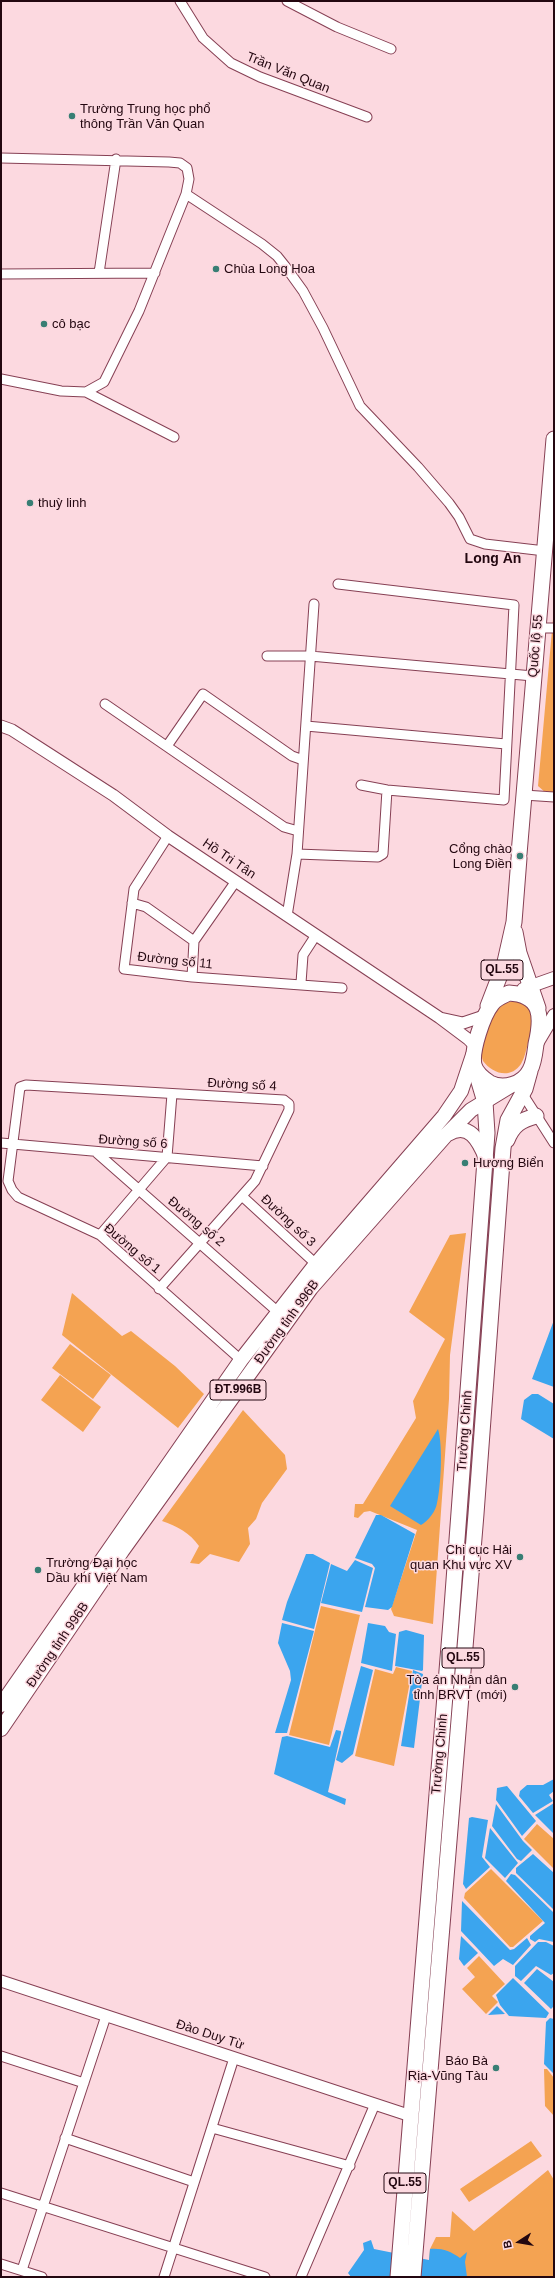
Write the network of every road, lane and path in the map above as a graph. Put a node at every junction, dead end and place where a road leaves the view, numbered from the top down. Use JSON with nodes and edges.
{"nodes":[{"id":1,"x":180,"y":1,"type":"edge"},
{"id":2,"x":287,"y":1,"type":"edge"},
{"id":3,"x":391,"y":49,"type":"dead end"},
{"id":4,"x":367,"y":117,"type":"dead end"},
{"id":5,"x":1,"y":158,"type":"edge"},
{"id":6,"x":116,"y":159,"type":"junction"},
{"id":7,"x":186,"y":194,"type":"junction"},
{"id":8,"x":99,"y":273,"type":"junction"},
{"id":9,"x":155,"y":273,"type":"junction"},
{"id":10,"x":1,"y":274,"type":"edge"},
{"id":11,"x":1,"y":379,"type":"edge"},
{"id":12,"x":86,"y":392,"type":"junction"},
{"id":13,"x":174,"y":437,"type":"dead end"},
{"id":14,"x":554,"y":439,"type":"edge"},
{"id":15,"x":545,"y":551,"type":"junction"},
{"id":16,"x":338,"y":584,"type":"dead end"},
{"id":17,"x":314,"y":604,"type":"dead end"},
{"id":18,"x":538,"y":628,"type":"junction"},
{"id":19,"x":554,"y":628,"type":"edge"},
{"id":20,"x":267,"y":656,"type":"dead end"},
{"id":21,"x":310,"y":656,"type":"junction"},
{"id":22,"x":510,"y":674,"type":"junction"},
{"id":23,"x":533,"y":676,"type":"junction"},
{"id":24,"x":105,"y":704,"type":"dead end"},
{"id":25,"x":1,"y":726,"type":"edge"},
{"id":26,"x":306,"y":726,"type":"junction"},
{"id":27,"x":506,"y":744,"type":"junction"},
{"id":28,"x":167,"y":746,"type":"junction"},
{"id":29,"x":303,"y":760,"type":"junction"},
{"id":30,"x":360,"y":785,"type":"dead end"},
{"id":31,"x":387,"y":790,"type":"junction"},
{"id":32,"x":524,"y":795,"type":"junction"},
{"id":33,"x":554,"y":797,"type":"edge"},
{"id":34,"x":298,"y":831,"type":"junction"},
{"id":35,"x":168,"y":836,"type":"junction"},
{"id":36,"x":298,"y":854,"type":"junction"},
{"id":37,"x":236,"y":881,"type":"junction"},
{"id":38,"x":132,"y":903,"type":"junction"},
{"id":39,"x":287,"y":916,"type":"junction"},
{"id":40,"x":514,"y":922,"type":"junction"},
{"id":41,"x":316,"y":935,"type":"junction"},
{"id":42,"x":194,"y":941,"type":"junction"},
{"id":43,"x":192,"y":978,"type":"junction"},
{"id":44,"x":554,"y":978,"type":"edge"},
{"id":45,"x":301,"y":983,"type":"junction"},
{"id":46,"x":532,"y":987,"type":"junction"},
{"id":47,"x":342,"y":988,"type":"dead end"},
{"id":48,"x":510,"y":993,"type":"junction"},
{"id":49,"x":547,"y":1014,"type":"edge"},
{"id":50,"x":484,"y":1016,"type":"junction"},
{"id":51,"x":440,"y":1018,"type":"junction"},
{"id":52,"x":476,"y":1047,"type":"junction"},
{"id":53,"x":474,"y":1065,"type":"junction"},
{"id":54,"x":517,"y":1089,"type":"junction"},
{"id":55,"x":172,"y":1094,"type":"junction"},
{"id":56,"x":485,"y":1102,"type":"junction"},
{"id":57,"x":536,"y":1116,"type":"junction"},
{"id":58,"x":447,"y":1134,"type":"junction"},
{"id":59,"x":1,"y":1143,"type":"edge"},
{"id":60,"x":554,"y":1143,"type":"edge"},
{"id":61,"x":12,"y":1144,"type":"junction"},
{"id":62,"x":504,"y":1148,"type":"junction"},
{"id":63,"x":97,"y":1153,"type":"junction"},
{"id":64,"x":167,"y":1157,"type":"junction"},
{"id":65,"x":486,"y":1158,"type":"junction"},
{"id":66,"x":263,"y":1166,"type":"junction"},
{"id":67,"x":139,"y":1192,"type":"junction"},
{"id":68,"x":243,"y":1197,"type":"junction"},
{"id":69,"x":100,"y":1235,"type":"junction"},
{"id":70,"x":201,"y":1242,"type":"junction"},
{"id":71,"x":316,"y":1264,"type":"junction"},
{"id":72,"x":159,"y":1289,"type":"junction"},
{"id":73,"x":278,"y":1312,"type":"junction"},
{"id":74,"x":241,"y":1360,"type":"junction"},
{"id":75,"x":118,"y":1547,"type":"junction"},
{"id":76,"x":1,"y":1705,"type":"edge"},
{"id":77,"x":1,"y":1729,"type":"edge"},
{"id":78,"x":1,"y":1981,"type":"edge"},
{"id":79,"x":106,"y":2016,"type":"junction"},
{"id":80,"x":1,"y":2056,"type":"edge"},
{"id":81,"x":234,"y":2058,"type":"junction"},
{"id":82,"x":84,"y":2083,"type":"junction"},
{"id":83,"x":375,"y":2104,"type":"junction"},
{"id":84,"x":418,"y":2118,"type":"junction"},
{"id":85,"x":212,"y":2128,"type":"junction"},
{"id":86,"x":65,"y":2138,"type":"junction"},
{"id":87,"x":350,"y":2166,"type":"junction"},
{"id":88,"x":194,"y":2182,"type":"junction"},
{"id":89,"x":1,"y":2193,"type":"edge"},
{"id":90,"x":43,"y":2206,"type":"junction"},
{"id":91,"x":173,"y":2248,"type":"junction"},
{"id":92,"x":407,"y":2250,"type":"junction"},
{"id":93,"x":1,"y":2264,"type":"edge"},
{"id":94,"x":22,"y":2270,"type":"junction"},
{"id":95,"x":42,"y":2277,"type":"edge"},
{"id":96,"x":164,"y":2277,"type":"edge"},
{"id":97,"x":266,"y":2277,"type":"edge"},
{"id":98,"x":301,"y":2277,"type":"edge"},
{"id":99,"x":398,"y":2277,"type":"edge"},
{"id":100,"x":413,"y":2277,"type":"edge"}],
"edges":[{"from":1,"to":4,"type":"street","name":"Trần Văn Quan"},
{"from":2,"to":3,"type":"street"},
{"from":5,"to":6,"type":"street"},
{"from":6,"to":7,"type":"street"},
{"from":6,"to":8,"type":"street"},
{"from":7,"to":9,"type":"street"},
{"from":7,"to":15,"type":"street"},
{"from":8,"to":9,"type":"street"},
{"from":8,"to":10,"type":"street"},
{"from":9,"to":12,"type":"street"},
{"from":11,"to":12,"type":"street"},
{"from":12,"to":13,"type":"street"},
{"from":14,"to":15,"type":"highway","name":"Quốc lộ 55","number":"QL.55"},
{"from":15,"to":18,"type":"highway","name":"Quốc lộ 55","number":"QL.55"},
{"from":16,"to":22,"type":"street"},
{"from":17,"to":21,"type":"street"},
{"from":18,"to":19,"type":"street"},
{"from":18,"to":23,"type":"highway","name":"Quốc lộ 55","number":"QL.55"},
{"from":20,"to":21,"type":"street"},
{"from":21,"to":22,"type":"street"},
{"from":21,"to":26,"type":"street"},
{"from":22,"to":23,"type":"street"},
{"from":22,"to":27,"type":"street"},
{"from":23,"to":32,"type":"highway","name":"Quốc lộ 55","number":"QL.55"},
{"from":24,"to":28,"type":"street"},
{"from":25,"to":35,"type":"street","name":"Hồ Tri Tân"},
{"from":26,"to":27,"type":"street"},
{"from":26,"to":29,"type":"street"},
{"from":27,"to":31,"type":"street"},
{"from":28,"to":29,"type":"street"},
{"from":28,"to":34,"type":"street"},
{"from":29,"to":34,"type":"street"},
{"from":30,"to":31,"type":"street"},
{"from":31,"to":36,"type":"street"},
{"from":32,"to":33,"type":"street"},
{"from":32,"to":40,"type":"highway","name":"Quốc lộ 55","number":"QL.55"},
{"from":34,"to":36,"type":"street"},
{"from":35,"to":37,"type":"street","name":"Hồ Tri Tân"},
{"from":35,"to":38,"type":"street","name":"Đường số 11"},
{"from":36,"to":39,"type":"street"},
{"from":37,"to":39,"type":"street","name":"Hồ Tri Tân"},
{"from":37,"to":42,"type":"street"},
{"from":38,"to":42,"type":"street"},
{"from":38,"to":43,"type":"street","name":"Đường số 11"},
{"from":39,"to":41,"type":"street","name":"Hồ Tri Tân"},
{"from":40,"to":46,"type":"highway","name":"Quốc lộ 55","number":"QL.55"},
{"from":40,"to":50,"type":"highway","name":"Quốc lộ 55","number":"QL.55"},
{"from":41,"to":45,"type":"street"},
{"from":41,"to":51,"type":"street","name":"Hồ Tri Tân"},
{"from":42,"to":43,"type":"street"},
{"from":43,"to":45,"type":"street","name":"Đường số 11"},
{"from":44,"to":46,"type":"main road"},
{"from":45,"to":47,"type":"street","name":"Đường số 11"},
{"from":46,"to":48,"type":"main road"},
{"from":46,"to":49,"type":"highway","name":"Quốc lộ 55","number":"QL.55"},
{"from":48,"to":49,"type":"highway"},
{"from":48,"to":50,"type":"highway"},
{"from":49,"to":54,"type":"highway","name":"Trường Chinh","number":"QL.55"},
{"from":50,"to":51,"type":"street"},
{"from":50,"to":52,"type":"highway","name":"Quốc lộ 55"},
{"from":51,"to":52,"type":"street","name":"Hồ Tri Tân"},
{"from":52,"to":53,"type":"highway","name":"Quốc lộ 55"},
{"from":52,"to":71,"type":"main road","name":"Đường tỉnh 996B","number":"ĐT.996B"},
{"from":53,"to":54,"type":"highway"},
{"from":53,"to":56,"type":"highway","name":"Trường Chinh","number":"QL.55"},
{"from":54,"to":56,"type":"main road","name":"Đường tỉnh 996B","number":"ĐT.996B"},
{"from":54,"to":57,"type":"street"},
{"from":54,"to":62,"type":"highway","name":"Trường Chinh","number":"QL.55"},
{"from":55,"to":61,"type":"street","name":"Đường số 4"},
{"from":55,"to":64,"type":"street"},
{"from":55,"to":66,"type":"street","name":"Đường số 4"},
{"from":56,"to":58,"type":"main road","name":"Đường tỉnh 996B","number":"ĐT.996B"},
{"from":56,"to":65,"type":"highway","name":"Trường Chinh","number":"QL.55"},
{"from":57,"to":60,"type":"street"},
{"from":57,"to":62,"type":"highway"},
{"from":58,"to":65,"type":"main road"},
{"from":58,"to":75,"type":"main road","name":"Đường tỉnh 996B","number":"ĐT.996B"},
{"from":59,"to":61,"type":"street","name":"Đường số 6"},
{"from":61,"to":63,"type":"street","name":"Đường số 6"},
{"from":61,"to":69,"type":"street","name":"Đường số 1"},
{"from":62,"to":84,"type":"highway","name":"Trường Chinh","number":"QL.55"},
{"from":63,"to":64,"type":"street","name":"Đường số 6"},
{"from":63,"to":67,"type":"street","name":"Đường số 2"},
{"from":64,"to":66,"type":"street","name":"Đường số 6"},
{"from":64,"to":67,"type":"street"},
{"from":65,"to":84,"type":"highway","name":"Trường Chinh","number":"QL.55"},
{"from":66,"to":68,"type":"street","name":"Đường số 4"},
{"from":67,"to":69,"type":"street"},
{"from":67,"to":70,"type":"street","name":"Đường số 2"},
{"from":68,"to":70,"type":"street","name":"Đường số 4"},
{"from":68,"to":71,"type":"street","name":"Đường số 3"},
{"from":69,"to":72,"type":"street","name":"Đường số 1"},
{"from":70,"to":72,"type":"street","name":"Đường số 4"},
{"from":70,"to":73,"type":"street","name":"Đường số 2"},
{"from":71,"to":73,"type":"main road","name":"Đường tỉnh 996B","number":"ĐT.996B"},
{"from":72,"to":74,"type":"street","name":"Đường số 1"},
{"from":73,"to":74,"type":"main road","name":"Đường tỉnh 996B","number":"ĐT.996B"},
{"from":74,"to":75,"type":"main road","name":"Đường tỉnh 996B","number":"ĐT.996B"},
{"from":75,"to":76,"type":"main road","name":"Đường tỉnh 996B","number":"ĐT.996B"},
{"from":75,"to":77,"type":"main road","name":"Đường tỉnh 996B","number":"ĐT.996B"},
{"from":78,"to":79,"type":"street","name":"Đào Duy Từ"},
{"from":79,"to":81,"type":"street","name":"Đào Duy Từ"},
{"from":79,"to":82,"type":"street"},
{"from":80,"to":82,"type":"street"},
{"from":81,"to":83,"type":"street","name":"Đào Duy Từ"},
{"from":81,"to":85,"type":"street"},
{"from":82,"to":86,"type":"street"},
{"from":83,"to":84,"type":"street","name":"Đào Duy Từ"},
{"from":83,"to":87,"type":"street"},
{"from":84,"to":92,"type":"highway","name":"Trường Chinh","number":"QL.55"},
{"from":85,"to":87,"type":"street"},
{"from":85,"to":88,"type":"street"},
{"from":86,"to":88,"type":"street"},
{"from":86,"to":90,"type":"street"},
{"from":87,"to":98,"type":"street"},
{"from":88,"to":91,"type":"street"},
{"from":89,"to":90,"type":"street"},
{"from":90,"to":91,"type":"street"},
{"from":90,"to":94,"type":"street"},
{"from":91,"to":96,"type":"street"},
{"from":91,"to":97,"type":"street"},
{"from":92,"to":99,"type":"highway","name":"Trường Chinh","number":"QL.55"},
{"from":92,"to":100,"type":"highway","name":"Trường Chinh","number":"QL.55"},
{"from":93,"to":94,"type":"street"},
{"from":94,"to":95,"type":"street"}]}
